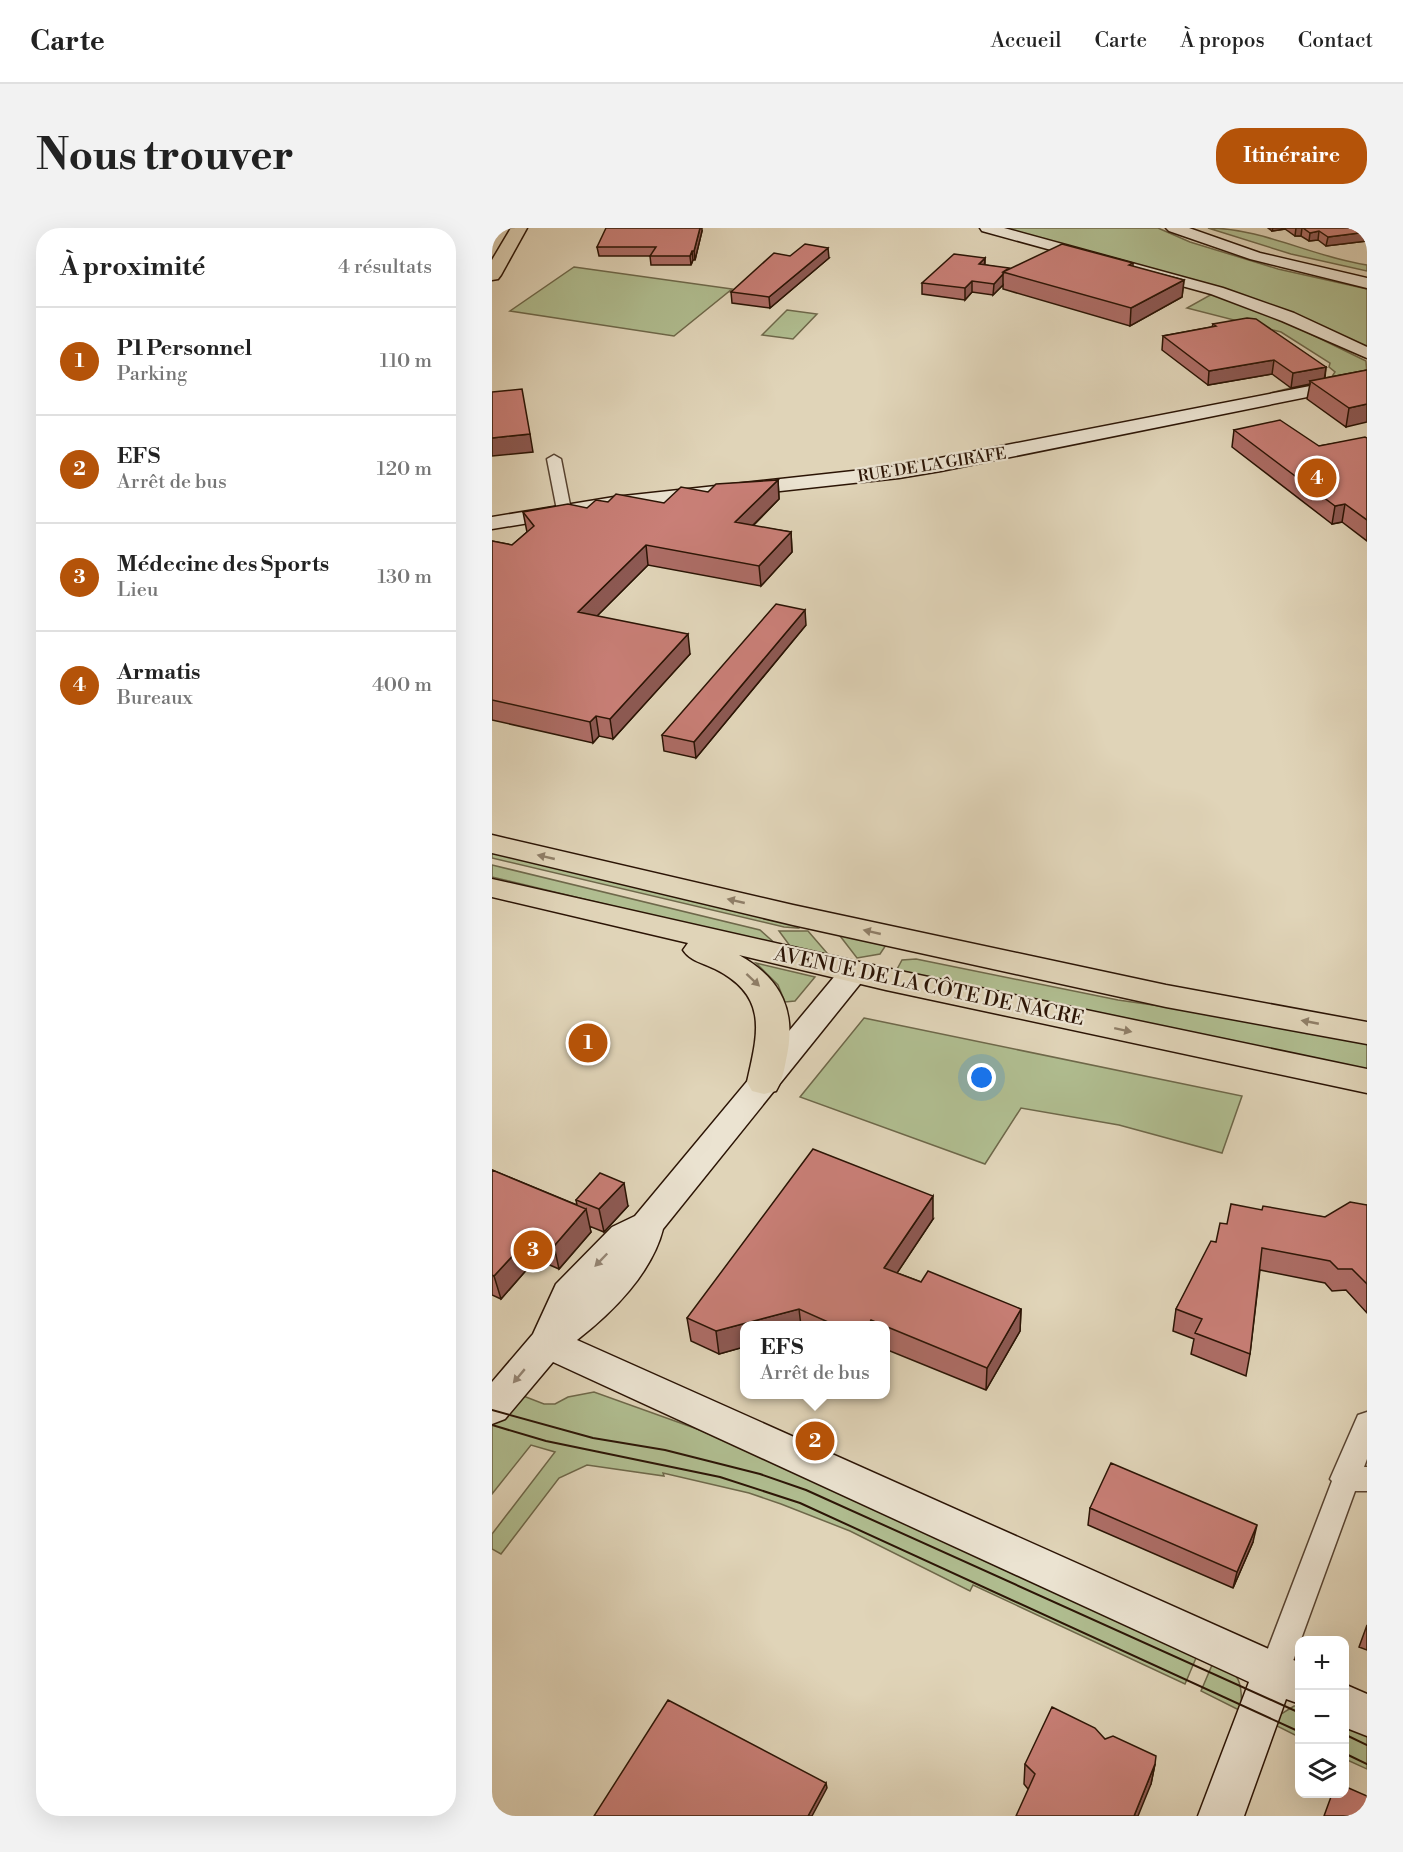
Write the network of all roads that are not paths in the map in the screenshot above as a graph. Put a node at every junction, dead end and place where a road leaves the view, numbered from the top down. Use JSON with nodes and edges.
{"nodes":[{"id":1,"x":519,"y":228,"type":"edge"},
{"id":2,"x":987,"y":228,"type":"edge"},
{"id":3,"x":1174,"y":228,"type":"edge"},
{"id":4,"x":1195,"y":228,"type":"edge"},
{"id":5,"x":492,"y":274,"type":"edge"},
{"id":6,"x":1367,"y":276,"type":"edge"},
{"id":7,"x":1367,"y":284,"type":"edge"},
{"id":8,"x":1361,"y":351,"type":"edge"},
{"id":9,"x":1367,"y":380,"type":"edge"},
{"id":10,"x":554,"y":459,"type":"dead end"},
{"id":11,"x":564,"y":510,"type":"junction"},
{"id":12,"x":492,"y":523,"type":"edge"},
{"id":13,"x":492,"y":844,"type":"edge"},
{"id":14,"x":492,"y":888,"type":"edge"},
{"id":15,"x":543,"y":900,"type":"junction"},
{"id":16,"x":793,"y":915,"type":"junction"},
{"id":17,"x":854,"y":972,"type":"junction"},
{"id":18,"x":1166,"y":996,"type":"junction"},
{"id":19,"x":1367,"y":1033,"type":"edge"},
{"id":20,"x":1367,"y":1081,"type":"edge"},
{"id":21,"x":764,"y":1082,"type":"junction"},
{"id":22,"x":547,"y":1343,"type":"junction"},
{"id":23,"x":492,"y":1408,"type":"edge"},
{"id":24,"x":1367,"y":1423,"type":"edge"},
{"id":25,"x":1356,"y":1479,"type":"edge"},
{"id":26,"x":1287,"y":1678,"type":"edge"},
{"id":27,"x":1349,"y":1706,"type":"edge"},
{"id":28,"x":1367,"y":1715,"type":"edge"},
{"id":29,"x":1221,"y":1816,"type":"edge"}],
"edges":[{"from":1,"to":5,"type":"main road"},
{"from":2,"to":8,"type":"street"},
{"from":3,"to":7,"type":"street"},
{"from":4,"to":6,"type":"street"},
{"from":9,"to":11,"type":"street","name":"RUE DE LA GIRAFE"},
{"from":10,"to":11,"type":"street"},
{"from":11,"to":12,"type":"street","name":"RUE DE LA GIRAFE"},
{"from":16,"to":13,"type":"main road","name":"AVENUE DE LA CÔTE DE NACRE","one_way":true},
{"from":14,"to":15,"type":"main road","name":"AVENUE DE LA CÔTE DE NACRE"},
{"from":15,"to":17,"type":"main road","name":"AVENUE DE LA CÔTE DE NACRE"},
{"from":15,"to":21,"type":"main road","one_way":true},
{"from":16,"to":17,"type":"main road"},
{"from":18,"to":16,"type":"main road","name":"AVENUE DE LA CÔTE DE NACRE","one_way":true},
{"from":17,"to":18,"type":"main road"},
{"from":17,"to":20,"type":"main road","name":"AVENUE DE LA CÔTE DE NACRE","one_way":true},
{"from":17,"to":21,"type":"street"},
{"from":19,"to":18,"type":"main road","name":"AVENUE DE LA CÔTE DE NACRE","one_way":true},
{"from":21,"to":22,"type":"street"},
{"from":22,"to":23,"type":"street","one_way":true},
{"from":22,"to":26,"type":"street"},
{"from":24,"to":25,"type":"street"},
{"from":25,"to":26,"type":"street"},
{"from":26,"to":29,"type":"street"},
{"from":27,"to":28,"type":"street"}]}
